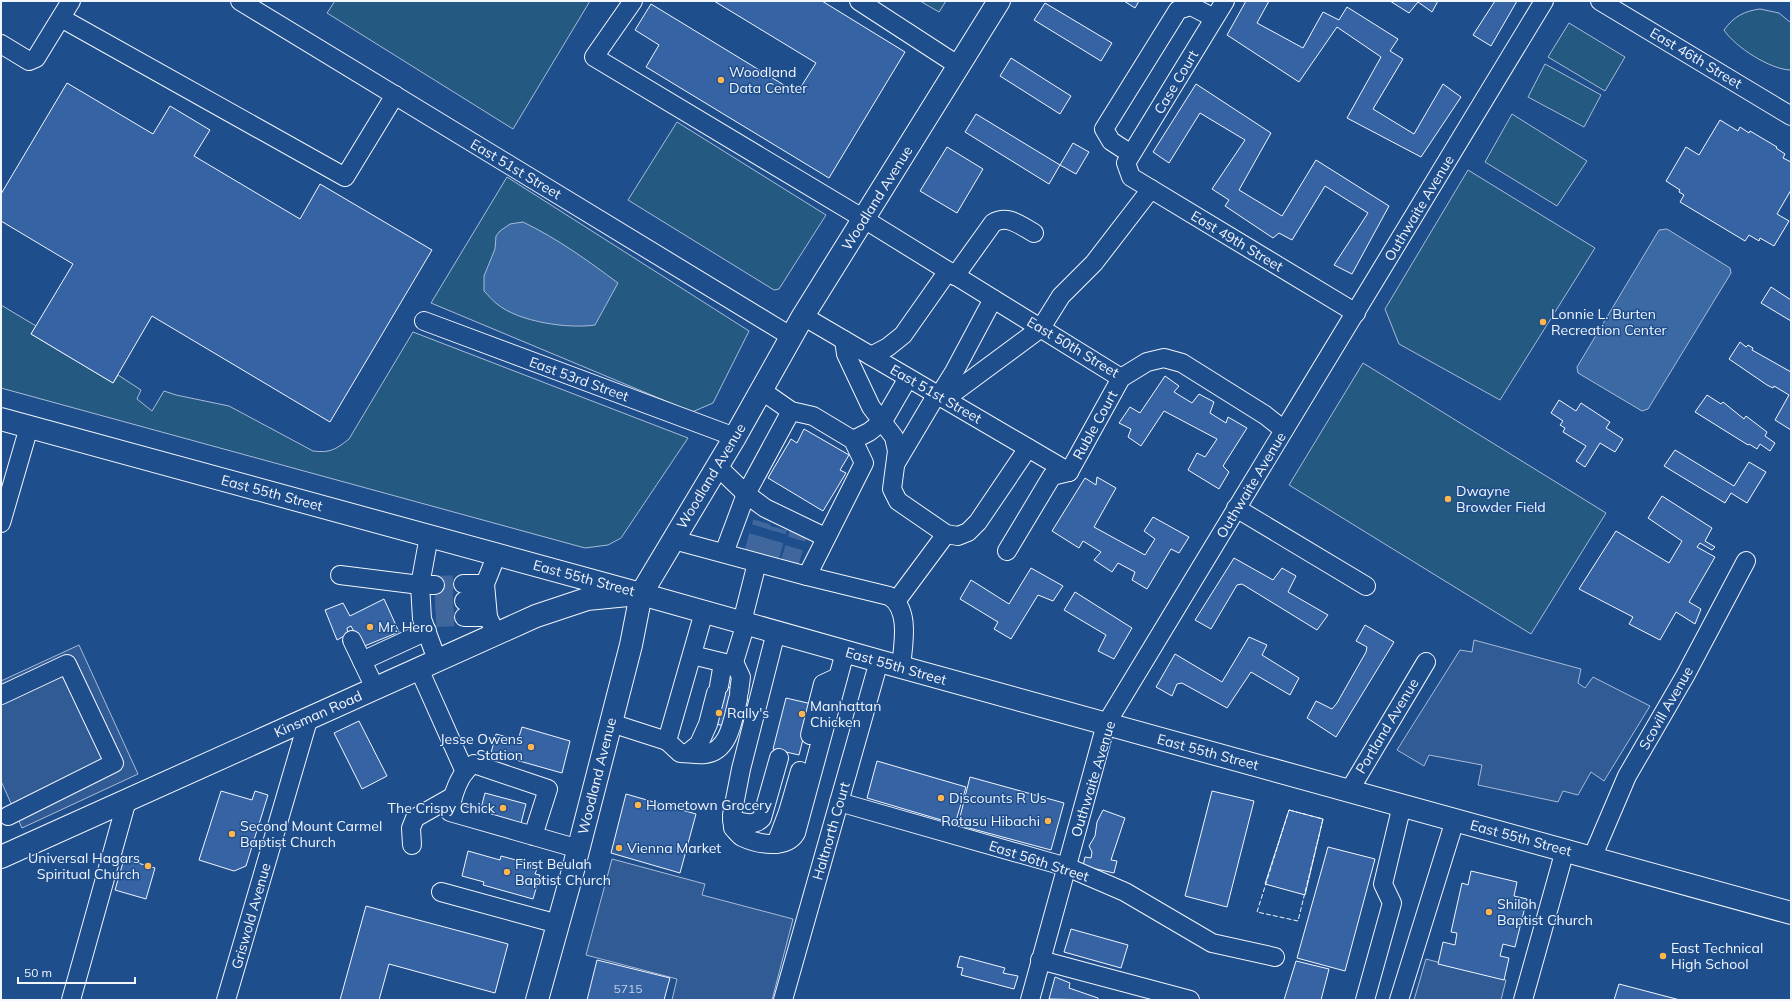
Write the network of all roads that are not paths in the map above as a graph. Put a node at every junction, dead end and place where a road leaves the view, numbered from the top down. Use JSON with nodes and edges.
{"nodes":[{"id":1,"x":71,"y":1,"type":"edge"},
{"id":2,"x":240,"y":1,"type":"edge"},
{"id":3,"x":633,"y":1,"type":"edge"},
{"id":4,"x":859,"y":1,"type":"edge"},
{"id":5,"x":1000,"y":1,"type":"edge"},
{"id":6,"x":1225,"y":1,"type":"edge"},
{"id":7,"x":1544,"y":1,"type":"edge"},
{"id":8,"x":1600,"y":1,"type":"edge"},
{"id":9,"x":61,"y":18,"type":"junction"},
{"id":10,"x":1214,"y":18,"type":"junction"},
{"id":11,"x":1,"y":44,"type":"edge"},
{"id":12,"x":959,"y":66,"type":"junction"},
{"id":13,"x":395,"y":95,"type":"junction"},
{"id":14,"x":1791,"y":116,"type":"edge"},
{"id":15,"x":1129,"y":158,"type":"junction"},
{"id":16,"x":1151,"y":189,"type":"junction"},
{"id":17,"x":864,"y":219,"type":"junction"},
{"id":18,"x":1034,"y":233,"type":"dead end"},
{"id":19,"x":952,"y":273,"type":"junction"},
{"id":20,"x":992,"y":299,"type":"junction"},
{"id":21,"x":1356,"y":313,"type":"junction"},
{"id":22,"x":803,"y":316,"type":"junction"},
{"id":23,"x":424,"y":321,"type":"dead end"},
{"id":24,"x":1041,"y":328,"type":"junction"},
{"id":25,"x":792,"y":337,"type":"junction"},
{"id":26,"x":844,"y":340,"type":"junction"},
{"id":27,"x":872,"y":356,"type":"junction"},
{"id":28,"x":908,"y":378,"type":"junction"},
{"id":29,"x":1121,"y":378,"type":"junction"},
{"id":30,"x":761,"y":390,"type":"junction"},
{"id":31,"x":940,"y":396,"type":"junction"},
{"id":32,"x":791,"y":411,"type":"junction"},
{"id":33,"x":1,"y":419,"type":"edge"},
{"id":34,"x":883,"y":421,"type":"junction"},
{"id":35,"x":29,"y":427,"type":"junction"},
{"id":36,"x":1284,"y":430,"type":"junction"},
{"id":37,"x":735,"y":437,"type":"junction"},
{"id":38,"x":853,"y":440,"type":"junction"},
{"id":39,"x":1028,"y":448,"type":"junction"},
{"id":40,"x":896,"y":464,"type":"junction"},
{"id":41,"x":717,"y":466,"type":"junction"},
{"id":42,"x":1068,"y":472,"type":"junction"},
{"id":43,"x":746,"y":494,"type":"junction"},
{"id":44,"x":1236,"y":508,"type":"junction"},
{"id":45,"x":1,"y":523,"type":"edge"},
{"id":46,"x":946,"y":534,"type":"junction"},
{"id":47,"x":429,"y":536,"type":"junction"},
{"id":48,"x":826,"y":537,"type":"junction"},
{"id":49,"x":674,"y":540,"type":"junction"},
{"id":50,"x":1007,"y":551,"type":"dead end"},
{"id":51,"x":724,"y":553,"type":"junction"},
{"id":52,"x":497,"y":554,"type":"junction"},
{"id":53,"x":760,"y":560,"type":"junction"},
{"id":54,"x":1746,"y":561,"type":"dead end"},
{"id":55,"x":340,"y":575,"type":"dead end"},
{"id":56,"x":806,"y":576,"type":"junction"},
{"id":57,"x":1366,"y":586,"type":"dead end"},
{"id":58,"x":641,"y":594,"type":"junction"},
{"id":59,"x":897,"y":600,"type":"junction"},
{"id":60,"x":428,"y":606,"type":"junction"},
{"id":61,"x":488,"y":608,"type":"junction"},
{"id":62,"x":704,"y":612,"type":"junction"},
{"id":63,"x":744,"y":623,"type":"junction"},
{"id":64,"x":776,"y":632,"type":"junction"},
{"id":65,"x":352,"y":640,"type":"dead end"},
{"id":66,"x":845,"y":652,"type":"junction"},
{"id":67,"x":692,"y":655,"type":"junction"},
{"id":68,"x":362,"y":661,"type":"junction"},
{"id":69,"x":879,"y":661,"type":"junction"},
{"id":70,"x":729,"y":662,"type":"junction"},
{"id":71,"x":1426,"y":662,"type":"dead end"},
{"id":72,"x":428,"y":664,"type":"junction"},
{"id":73,"x":901,"y":667,"type":"junction"},
{"id":74,"x":375,"y":688,"type":"junction"},
{"id":75,"x":1,"y":695,"type":"edge"},
{"id":76,"x":309,"y":717,"type":"junction"},
{"id":77,"x":611,"y":723,"type":"junction"},
{"id":78,"x":1106,"y":724,"type":"junction"},
{"id":79,"x":667,"y":741,"type":"junction"},
{"id":80,"x":688,"y":753,"type":"junction"},
{"id":81,"x":779,"y":758,"type":"dead end"},
{"id":82,"x":465,"y":772,"type":"junction"},
{"id":83,"x":1349,"y":791,"type":"junction"},
{"id":84,"x":452,"y":797,"type":"junction"},
{"id":85,"x":127,"y":800,"type":"junction"},
{"id":86,"x":838,"y":802,"type":"junction"},
{"id":87,"x":1402,"y":805,"type":"junction"},
{"id":88,"x":8,"y":816,"type":"dead end"},
{"id":89,"x":732,"y":820,"type":"junction"},
{"id":90,"x":1455,"y":820,"type":"junction"},
{"id":91,"x":533,"y":836,"type":"junction"},
{"id":92,"x":412,"y":845,"type":"dead end"},
{"id":93,"x":579,"y":849,"type":"junction"},
{"id":94,"x":1565,"y":850,"type":"junction"},
{"id":95,"x":1,"y":857,"type":"edge"},
{"id":96,"x":1592,"y":858,"type":"junction"},
{"id":97,"x":1067,"y":867,"type":"junction"},
{"id":98,"x":441,"y":892,"type":"dead end"},
{"id":99,"x":1791,"y":913,"type":"edge"},
{"id":100,"x":558,"y":924,"type":"junction"},
{"id":101,"x":1275,"y":957,"type":"dead end"},
{"id":102,"x":1040,"y":960,"type":"junction"},
{"id":103,"x":72,"y":1000,"type":"edge"},
{"id":104,"x":226,"y":1000,"type":"edge"},
{"id":105,"x":537,"y":1000,"type":"edge"},
{"id":106,"x":783,"y":1000,"type":"edge"},
{"id":107,"x":1030,"y":1000,"type":"edge"},
{"id":108,"x":1190,"y":1000,"type":"edge"},
{"id":109,"x":1365,"y":1000,"type":"edge"},
{"id":110,"x":1399,"y":1000,"type":"edge"},
{"id":111,"x":1523,"y":1000,"type":"edge"}],
"edges":[{"from":1,"to":9,"type":"street"},
{"from":2,"to":13,"type":"street","name":"East 51st Street"},
{"from":3,"to":17,"type":"street","name":"East 50th Street"},
{"from":4,"to":12,"type":"street"},
{"from":5,"to":12,"type":"main road","name":"Woodland Avenue"},
{"from":6,"to":10,"type":"street","name":"Case Court"},
{"from":7,"to":21,"type":"street","name":"Outhwaite Avenue"},
{"from":8,"to":14,"type":"street","name":"East 46th Street"},
{"from":9,"to":11,"type":"street"},
{"from":9,"to":13,"type":"street"},
{"from":10,"to":15,"type":"street","name":"Case Court"},
{"from":10,"to":15,"type":"street"},
{"from":12,"to":17,"type":"main road","name":"Woodland Avenue"},
{"from":13,"to":25,"type":"street","name":"East 51st Street"},
{"from":15,"to":16,"type":"street","name":"East 49th Street"},
{"from":16,"to":21,"type":"street","name":"East 49th Street"},
{"from":16,"to":24,"type":"street"},
{"from":17,"to":19,"type":"street","name":"East 50th Street"},
{"from":17,"to":22,"type":"main road","name":"Woodland Avenue"},
{"from":18,"to":19,"type":"street"},
{"from":19,"to":20,"type":"street","name":"East 50th Street"},
{"from":19,"to":27,"type":"street"},
{"from":20,"to":24,"type":"street","name":"East 50th Street"},
{"from":20,"to":31,"type":"street"},
{"from":21,"to":36,"type":"street","name":"Outhwaite Avenue"},
{"from":22,"to":25,"type":"main road","name":"Woodland Avenue"},
{"from":22,"to":26,"type":"street","name":"East 51st Street"},
{"from":23,"to":37,"type":"street","name":"East 53rd Street"},
{"from":24,"to":29,"type":"street","name":"East 50th Street"},
{"from":24,"to":31,"type":"street"},
{"from":25,"to":30,"type":"main road","name":"Woodland Avenue"},
{"from":26,"to":27,"type":"street","name":"East 51st Street"},
{"from":26,"to":34,"type":"street"},
{"from":27,"to":28,"type":"street","name":"East 51st Street"},
{"from":28,"to":31,"type":"street","name":"East 51st Street"},
{"from":28,"to":34,"type":"street"},
{"from":29,"to":36,"type":"street","name":"East 50th Street"},
{"from":29,"to":42,"type":"street","name":"Ruble Court"},
{"from":30,"to":32,"type":"street"},
{"from":30,"to":37,"type":"main road","name":"Woodland Avenue"},
{"from":31,"to":39,"type":"street","name":"East 51st Street"},
{"from":31,"to":40,"type":"street"},
{"from":32,"to":38,"type":"street"},
{"from":32,"to":43,"type":"street"},
{"from":33,"to":35,"type":"main road","name":"East 55th Street"},
{"from":34,"to":38,"type":"street"},
{"from":34,"to":40,"type":"street"},
{"from":35,"to":45,"type":"street"},
{"from":35,"to":47,"type":"main road","name":"East 55th Street"},
{"from":36,"to":44,"type":"street","name":"Outhwaite Avenue"},
{"from":37,"to":41,"type":"main road","name":"Woodland Avenue"},
{"from":38,"to":48,"type":"street"},
{"from":39,"to":42,"type":"street","name":"East 51st Street"},
{"from":39,"to":46,"type":"street"},
{"from":40,"to":46,"type":"street"},
{"from":41,"to":43,"type":"street"},
{"from":41,"to":49,"type":"main road","name":"Woodland Avenue"},
{"from":42,"to":50,"type":"street"},
{"from":43,"to":48,"type":"street"},
{"from":43,"to":51,"type":"street"},
{"from":44,"to":57,"type":"street"},
{"from":44,"to":78,"type":"street","name":"Outhwaite Avenue"},
{"from":46,"to":59,"type":"street"},
{"from":47,"to":52,"type":"main road","name":"East 55th Street"},
{"from":47,"to":60,"type":"street"},
{"from":48,"to":56,"type":"street"},
{"from":49,"to":51,"type":"street"},
{"from":49,"to":58,"type":"main road","name":"Woodland Avenue"},
{"from":51,"to":53,"type":"street"},
{"from":52,"to":58,"type":"main road","name":"East 55th Street"},
{"from":52,"to":61,"type":"street"},
{"from":53,"to":56,"type":"street"},
{"from":53,"to":63,"type":"street"},
{"from":54,"to":96,"type":"street","name":"Scovill Avenue"},
{"from":55,"to":60,"type":"street"},
{"from":56,"to":59,"type":"street"},
{"from":58,"to":61,"type":"main road","name":"Kinsman Road"},
{"from":58,"to":62,"type":"main road","name":"East 55th Street"},
{"from":58,"to":77,"type":"main road","name":"Woodland Avenue"},
{"from":59,"to":73,"type":"street"},
{"from":60,"to":68,"type":"street"},
{"from":60,"to":72,"type":"street"},
{"from":61,"to":61,"type":"street"},
{"from":61,"to":72,"type":"main road","name":"Kinsman Road"},
{"from":62,"to":63,"type":"main road","name":"East 55th Street"},
{"from":62,"to":67,"type":"street"},
{"from":63,"to":64,"type":"main road","name":"East 55th Street"},
{"from":63,"to":70,"type":"street"},
{"from":64,"to":66,"type":"main road","name":"East 55th Street"},
{"from":64,"to":89,"type":"street"},
{"from":65,"to":68,"type":"street"},
{"from":66,"to":69,"type":"main road","name":"East 55th Street"},
{"from":66,"to":89,"type":"street"},
{"from":67,"to":70,"type":"street"},
{"from":67,"to":79,"type":"street"},
{"from":68,"to":74,"type":"street"},
{"from":69,"to":73,"type":"main road","name":"East 55th Street"},
{"from":69,"to":86,"type":"street","name":"Haltnorth Court"},
{"from":70,"to":80,"type":"street"},
{"from":70,"to":80,"type":"street"},
{"from":71,"to":83,"type":"street","name":"Portland Avenue"},
{"from":72,"to":74,"type":"main road","name":"Kinsman Road"},
{"from":72,"to":82,"type":"street"},
{"from":73,"to":78,"type":"main road","name":"East 55th Street"},
{"from":74,"to":76,"type":"main road","name":"Kinsman Road"},
{"from":75,"to":88,"type":"street"},
{"from":76,"to":85,"type":"main road","name":"Kinsman Road"},
{"from":76,"to":104,"type":"street","name":"Griswold Avenue"},
{"from":77,"to":79,"type":"street"},
{"from":77,"to":93,"type":"main road","name":"Woodland Avenue"},
{"from":78,"to":83,"type":"main road","name":"East 55th Street"},
{"from":78,"to":97,"type":"street","name":"Outhwaite Avenue"},
{"from":79,"to":80,"type":"street"},
{"from":81,"to":89,"type":"street"},
{"from":82,"to":84,"type":"street"},
{"from":82,"to":91,"type":"street"},
{"from":83,"to":87,"type":"main road","name":"East 55th Street"},
{"from":84,"to":91,"type":"street"},
{"from":84,"to":92,"type":"street"},
{"from":85,"to":95,"type":"main road","name":"Kinsman Road"},
{"from":85,"to":103,"type":"street"},
{"from":86,"to":97,"type":"street","name":"East 56th Street"},
{"from":86,"to":106,"type":"street","name":"Haltnorth Court"},
{"from":87,"to":90,"type":"main road","name":"East 55th Street"},
{"from":87,"to":109,"type":"street"},
{"from":90,"to":94,"type":"main road","name":"East 55th Street"},
{"from":90,"to":110,"type":"street"},
{"from":91,"to":93,"type":"street"},
{"from":93,"to":100,"type":"main road","name":"Woodland Avenue"},
{"from":94,"to":96,"type":"main road","name":"East 55th Street"},
{"from":94,"to":111,"type":"street"},
{"from":96,"to":99,"type":"main road","name":"East 55th Street"},
{"from":97,"to":101,"type":"street","name":"East 56th Street"},
{"from":97,"to":102,"type":"street","name":"Outhwaite Avenue"},
{"from":98,"to":100,"type":"street"},
{"from":100,"to":105,"type":"main road","name":"Woodland Avenue"},
{"from":102,"to":107,"type":"street","name":"Outhwaite Avenue"},
{"from":102,"to":108,"type":"street"}]}
